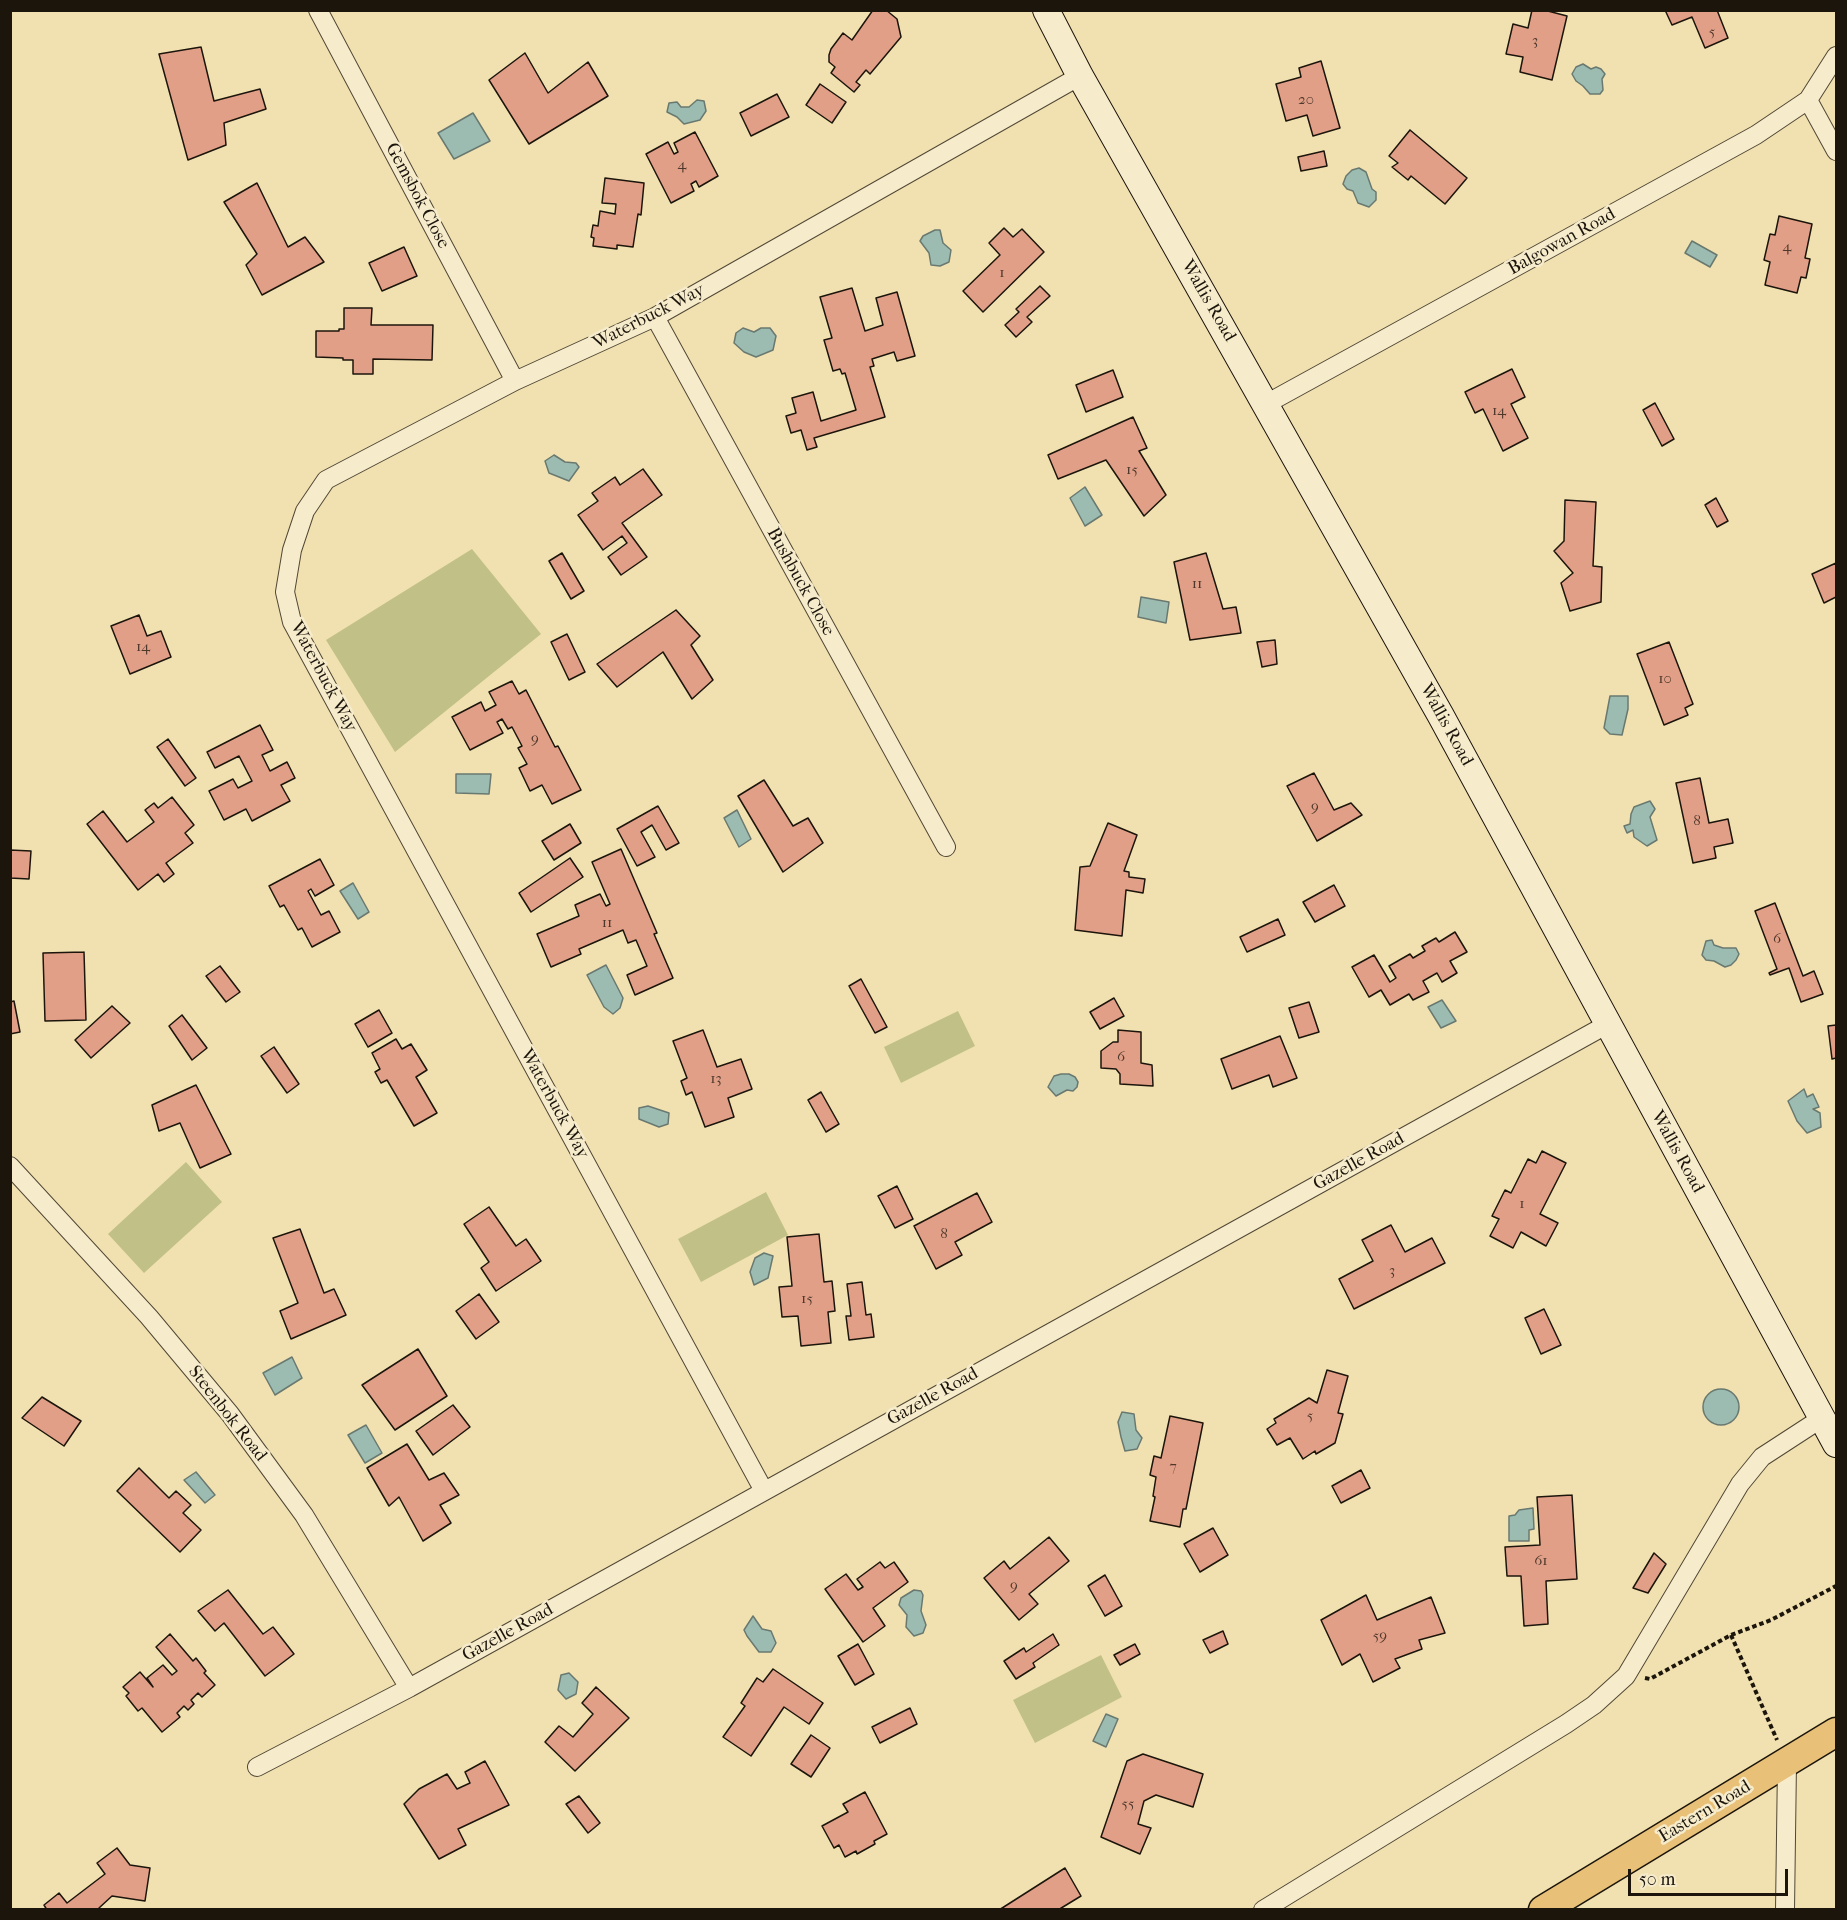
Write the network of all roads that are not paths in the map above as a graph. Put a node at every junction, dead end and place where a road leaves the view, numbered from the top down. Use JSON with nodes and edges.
{"nodes":[{"id":1,"x":318,"y":10,"type":"edge"},
{"id":2,"x":1046,"y":10,"type":"edge"},
{"id":3,"x":1836,"y":56,"type":"edge"},
{"id":4,"x":1080,"y":76,"type":"junction"},
{"id":5,"x":1808,"y":100,"type":"junction"},
{"id":6,"x":1836,"y":151,"type":"edge"},
{"id":7,"x":654,"y":317,"type":"junction"},
{"id":8,"x":516,"y":381,"type":"junction"},
{"id":9,"x":1266,"y":404,"type":"junction"},
{"id":10,"x":946,"y":846,"type":"dead end"},
{"id":11,"x":1608,"y":1024,"type":"junction"},
{"id":12,"x":10,"y":1166,"type":"edge"},
{"id":13,"x":1822,"y":1418,"type":"junction"},
{"id":14,"x":1836,"y":1444,"type":"edge"},
{"id":15,"x":764,"y":1491,"type":"junction"},
{"id":16,"x":409,"y":1688,"type":"junction"},
{"id":17,"x":1836,"y":1732,"type":"edge"},
{"id":18,"x":1787,"y":1763,"type":"junction"},
{"id":19,"x":257,"y":1767,"type":"dead end"},
{"id":20,"x":1263,"y":1910,"type":"edge"},
{"id":21,"x":1543,"y":1910,"type":"edge"},
{"id":22,"x":1785,"y":1910,"type":"edge"}],
"edges":[{"from":1,"to":8,"type":"street","name":"Gemsbok Close"},
{"from":2,"to":4,"type":"street","name":"Wallis Road"},
{"from":3,"to":5,"type":"street","name":"Balgowan Road"},
{"from":4,"to":7,"type":"street","name":"Waterbuck Way"},
{"from":4,"to":9,"type":"street","name":"Wallis Road"},
{"from":5,"to":6,"type":"street"},
{"from":5,"to":9,"type":"street","name":"Balgowan Road"},
{"from":7,"to":8,"type":"street","name":"Waterbuck Way"},
{"from":7,"to":10,"type":"street","name":"Bushbuck Close"},
{"from":8,"to":15,"type":"street","name":"Waterbuck Way"},
{"from":9,"to":11,"type":"street","name":"Wallis Road"},
{"from":11,"to":13,"type":"street","name":"Wallis Road"},
{"from":11,"to":15,"type":"street","name":"Gazelle Road"},
{"from":12,"to":16,"type":"street","name":"Steenbok Road"},
{"from":13,"to":14,"type":"street","name":"Wallis Road"},
{"from":13,"to":20,"type":"street"},
{"from":15,"to":16,"type":"street","name":"Gazelle Road"},
{"from":16,"to":19,"type":"street","name":"Gazelle Road"},
{"from":17,"to":18,"type":"main road","name":"Eastern Road"},
{"from":18,"to":21,"type":"main road","name":"Eastern Road"},
{"from":18,"to":22,"type":"street"}]}
